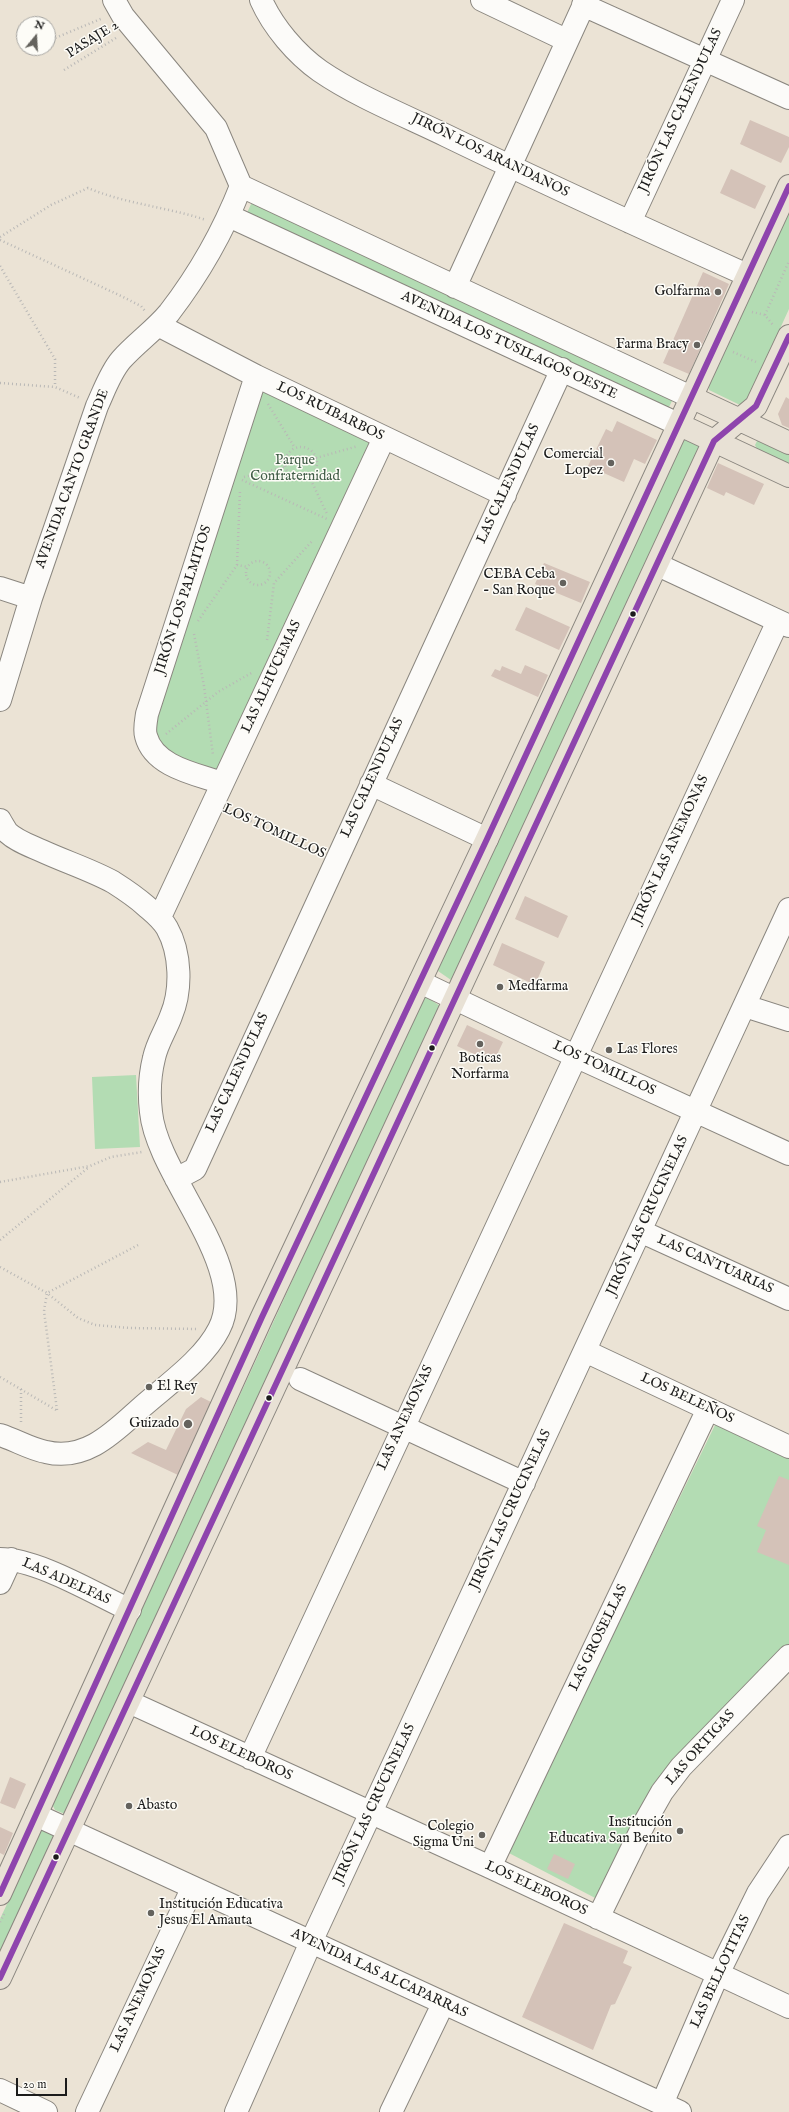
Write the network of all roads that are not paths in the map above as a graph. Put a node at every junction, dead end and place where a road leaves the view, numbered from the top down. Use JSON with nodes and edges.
{"nodes":[{"id":1,"x":261,"y":0,"type":"edge"},
{"id":2,"x":482,"y":0,"type":"edge"},
{"id":3,"x":733,"y":0,"type":"edge"},
{"id":4,"x":584,"y":2,"type":"edge"},
{"id":5,"x":122,"y":13,"type":"edge"},
{"id":6,"x":566,"y":40,"type":"junction"},
{"id":7,"x":705,"y":59,"type":"junction"},
{"id":8,"x":789,"y":98,"type":"edge"},
{"id":9,"x":509,"y":166,"type":"junction"},
{"id":10,"x":241,"y":186,"type":"junction"},
{"id":11,"x":789,"y":186,"type":"edge"},
{"id":12,"x":226,"y":221,"type":"junction"},
{"id":13,"x":630,"y":222,"type":"junction"},
{"id":14,"x":747,"y":274,"type":"junction"},
{"id":15,"x":455,"y":287,"type":"junction"},
{"id":16,"x":158,"y":325,"type":"junction"},
{"id":17,"x":781,"y":330,"type":"edge"},
{"id":18,"x":562,"y":369,"type":"junction"},
{"id":19,"x":256,"y":376,"type":"junction"},
{"id":20,"x":693,"y":398,"type":"junction"},
{"id":21,"x":740,"y":420,"type":"junction"},
{"id":22,"x":680,"y":425,"type":"junction"},
{"id":23,"x":375,"y":441,"type":"junction"},
{"id":24,"x":714,"y":441,"type":"junction"},
{"id":25,"x":789,"y":443,"type":"edge"},
{"id":26,"x":789,"y":476,"type":"edge"},
{"id":27,"x":505,"y":495,"type":"junction"},
{"id":28,"x":658,"y":565,"type":"junction"},
{"id":29,"x":0,"y":588,"type":"edge"},
{"id":30,"x":31,"y":598,"type":"junction"},
{"id":31,"x":784,"y":623,"type":"edge"},
{"id":32,"x":0,"y":700,"type":"edge"},
{"id":33,"x":222,"y":783,"type":"junction"},
{"id":34,"x":371,"y":784,"type":"junction"},
{"id":35,"x":3,"y":830,"type":"edge"},
{"id":36,"x":487,"y":839,"type":"junction"},
{"id":37,"x":789,"y":909,"type":"edge"},
{"id":38,"x":160,"y":917,"type":"junction"},
{"id":39,"x":420,"y":982,"type":"junction"},
{"id":40,"x":457,"y":999,"type":"junction"},
{"id":41,"x":745,"y":1006,"type":"junction"},
{"id":42,"x":789,"y":1020,"type":"edge"},
{"id":43,"x":575,"y":1056,"type":"junction"},
{"id":44,"x":564,"y":1079,"type":"joint"},
{"id":45,"x":696,"y":1112,"type":"junction"},
{"id":46,"x":789,"y":1154,"type":"edge"},
{"id":47,"x":176,"y":1179,"type":"junction"},
{"id":48,"x":640,"y":1231,"type":"junction"},
{"id":49,"x":789,"y":1299,"type":"edge"},
{"id":50,"x":585,"y":1351,"type":"junction"},
{"id":51,"x":300,"y":1380,"type":"dead end"},
{"id":52,"x":708,"y":1409,"type":"junction"},
{"id":53,"x":402,"y":1428,"type":"junction"},
{"id":54,"x":0,"y":1435,"type":"edge"},
{"id":55,"x":789,"y":1447,"type":"edge"},
{"id":56,"x":524,"y":1483,"type":"junction"},
{"id":57,"x":6,"y":1559,"type":"edge"},
{"id":58,"x":0,"y":1583,"type":"edge"},
{"id":59,"x":130,"y":1610,"type":"junction"},
{"id":60,"x":789,"y":1656,"type":"edge"},
{"id":61,"x":129,"y":1702,"type":"junction"},
{"id":62,"x":250,"y":1758,"type":"junction"},
{"id":63,"x":371,"y":1812,"type":"junction"},
{"id":64,"x":36,"y":1816,"type":"junction"},
{"id":65,"x":68,"y":1831,"type":"junction"},
{"id":66,"x":789,"y":1846,"type":"edge"},
{"id":67,"x":490,"y":1867,"type":"junction"},
{"id":68,"x":192,"y":1889,"type":"junction"},
{"id":69,"x":0,"y":1894,"type":"edge"},
{"id":70,"x":598,"y":1918,"type":"junction"},
{"id":71,"x":311,"y":1942,"type":"junction"},
{"id":72,"x":718,"y":1974,"type":"junction"},
{"id":73,"x":0,"y":1978,"type":"edge"},
{"id":74,"x":443,"y":2004,"type":"junction"},
{"id":75,"x":789,"y":2007,"type":"edge"},
{"id":76,"x":0,"y":2090,"type":"edge"},
{"id":77,"x":671,"y":2108,"type":"edge"},
{"id":78,"x":46,"y":2112,"type":"edge"},
{"id":79,"x":87,"y":2112,"type":"edge"},
{"id":80,"x":236,"y":2112,"type":"edge"},
{"id":81,"x":391,"y":2112,"type":"edge"}],
"edges":[{"from":1,"to":9,"type":"street","name":"JIRÓN LOS ARANDANOS"},
{"from":2,"to":6,"type":"street"},
{"from":3,"to":7,"type":"street","name":"JIRÓN LAS CALENDULAS"},
{"from":4,"to":6,"type":"street"},
{"from":4,"to":7,"type":"street"},
{"from":5,"to":10,"type":"street"},
{"from":6,"to":9,"type":"street"},
{"from":7,"to":8,"type":"street"},
{"from":7,"to":13,"type":"street","name":"JIRÓN LAS CALENDULAS"},
{"from":9,"to":13,"type":"street","name":"JIRÓN LOS ARANDANOS"},
{"from":9,"to":15,"type":"street"},
{"from":10,"to":12,"type":"street","name":"AVENIDA CANTO GRANDE"},
{"from":10,"to":15,"type":"street"},
{"from":11,"to":14,"type":"main road"},
{"from":12,"to":16,"type":"street","name":"AVENIDA CANTO GRANDE"},
{"from":12,"to":18,"type":"street","name":"AVENIDA LOS TUSILAGOS OESTE"},
{"from":13,"to":14,"type":"street","name":"JIRÓN LOS ARANDANOS"},
{"from":14,"to":20,"type":"main road"},
{"from":15,"to":20,"type":"street"},
{"from":16,"to":19,"type":"street","name":"LOS RUIBARBOS"},
{"from":16,"to":30,"type":"street","name":"AVENIDA CANTO GRANDE"},
{"from":17,"to":21,"type":"main road"},
{"from":18,"to":22,"type":"street","name":"AVENIDA LOS TUSILAGOS OESTE"},
{"from":18,"to":27,"type":"street","name":"LAS CALENDULAS"},
{"from":19,"to":23,"type":"street","name":"LOS RUIBARBOS"},
{"from":19,"to":33,"type":"street","name":"JIRÓN LOS PALMITOS"},
{"from":20,"to":21,"type":"main road"},
{"from":20,"to":22,"type":"main road"},
{"from":21,"to":24,"type":"main road"},
{"from":21,"to":25,"type":"main road"},
{"from":22,"to":24,"type":"main road","name":"AVENIDA LOS TUSILAGOS OESTE"},
{"from":22,"to":36,"type":"main road"},
{"from":23,"to":27,"type":"street","name":"LOS RUIBARBOS"},
{"from":23,"to":33,"type":"street","name":"LAS ALHUCEMAS"},
{"from":24,"to":26,"type":"main road","name":"AVENIDA LOS TUSILAGOS OESTE"},
{"from":24,"to":28,"type":"main road"},
{"from":27,"to":34,"type":"street","name":"LAS CALENDULAS"},
{"from":28,"to":31,"type":"street"},
{"from":28,"to":40,"type":"main road"},
{"from":29,"to":30,"type":"street"},
{"from":30,"to":32,"type":"street","name":"AVENIDA CANTO GRANDE"},
{"from":31,"to":43,"type":"street","name":"JIRÓN LAS ANEMONAS"},
{"from":33,"to":38,"type":"street","name":"LAS ALHUCEMAS"},
{"from":34,"to":36,"type":"street"},
{"from":34,"to":47,"type":"street","name":"LAS CALENDULAS"},
{"from":35,"to":38,"type":"street"},
{"from":36,"to":39,"type":"main road"},
{"from":37,"to":41,"type":"street","name":"JIRÓN LAS CRUCINELAS"},
{"from":38,"to":47,"type":"street"},
{"from":39,"to":40,"type":"street","name":"LOS TOMILLOS"},
{"from":39,"to":59,"type":"main road"},
{"from":40,"to":43,"type":"street","name":"LOS TOMILLOS"},
{"from":40,"to":61,"type":"main road"},
{"from":41,"to":42,"type":"street"},
{"from":41,"to":45,"type":"street","name":"JIRÓN LAS CRUCINELAS"},
{"from":43,"to":44,"type":"street","name":"JIRÓN LAS ANEMONAS"},
{"from":43,"to":45,"type":"street","name":"LOS TOMILLOS"},
{"from":44,"to":53,"type":"street","name":"LAS ANEMONAS"},
{"from":45,"to":46,"type":"street","name":"LOS TOMILLOS"},
{"from":45,"to":48,"type":"street","name":"JIRÓN LAS CRUCINELAS"},
{"from":47,"to":54,"type":"street"},
{"from":48,"to":49,"type":"street","name":"LAS CANTUARIAS"},
{"from":48,"to":50,"type":"street","name":"JIRÓN LAS CRUCINELAS"},
{"from":50,"to":52,"type":"street","name":"LOS BELEÑOS"},
{"from":50,"to":56,"type":"street","name":"JIRÓN LAS CRUCINELAS"},
{"from":51,"to":53,"type":"street"},
{"from":52,"to":55,"type":"street","name":"LOS BELEÑOS"},
{"from":52,"to":67,"type":"street","name":"LAS GROSELLAS"},
{"from":53,"to":56,"type":"street"},
{"from":53,"to":62,"type":"street","name":"LAS ANEMONAS"},
{"from":56,"to":63,"type":"street","name":"JIRÓN LAS CRUCINELAS"},
{"from":57,"to":58,"type":"street"},
{"from":57,"to":59,"type":"street","name":"LAS ADELFAS"},
{"from":59,"to":64,"type":"main road"},
{"from":60,"to":70,"type":"street","name":"LAS ORTIGAS"},
{"from":61,"to":62,"type":"street","name":"LOS ELEBOROS"},
{"from":61,"to":65,"type":"main road"},
{"from":62,"to":63,"type":"street","name":"LOS ELEBOROS"},
{"from":63,"to":67,"type":"street","name":"LOS ELEBOROS"},
{"from":63,"to":71,"type":"street","name":"JIRÓN LAS CRUCINELAS"},
{"from":64,"to":65,"type":"street","name":"AVENIDA LAS ALCAPARRAS"},
{"from":64,"to":69,"type":"main road"},
{"from":65,"to":68,"type":"street","name":"AVENIDA LAS ALCAPARRAS"},
{"from":65,"to":73,"type":"main road"},
{"from":66,"to":72,"type":"street","name":"LAS BELLOTITAS"},
{"from":67,"to":70,"type":"street","name":"LOS ELEBOROS"},
{"from":68,"to":71,"type":"street","name":"AVENIDA LAS ALCAPARRAS"},
{"from":68,"to":79,"type":"street","name":"LAS ANEMONAS"},
{"from":70,"to":72,"type":"street","name":"LOS ELEBOROS"},
{"from":71,"to":74,"type":"street","name":"AVENIDA LAS ALCAPARRAS"},
{"from":71,"to":80,"type":"street","name":"JIRÓN LAS CRUCINELAS"},
{"from":72,"to":75,"type":"street","name":"LOS ELEBOROS"},
{"from":72,"to":77,"type":"street","name":"LAS BELLOTITAS"},
{"from":74,"to":77,"type":"street","name":"AVENIDA LAS ALCAPARRAS"},
{"from":74,"to":81,"type":"street"},
{"from":76,"to":78,"type":"street"}]}
